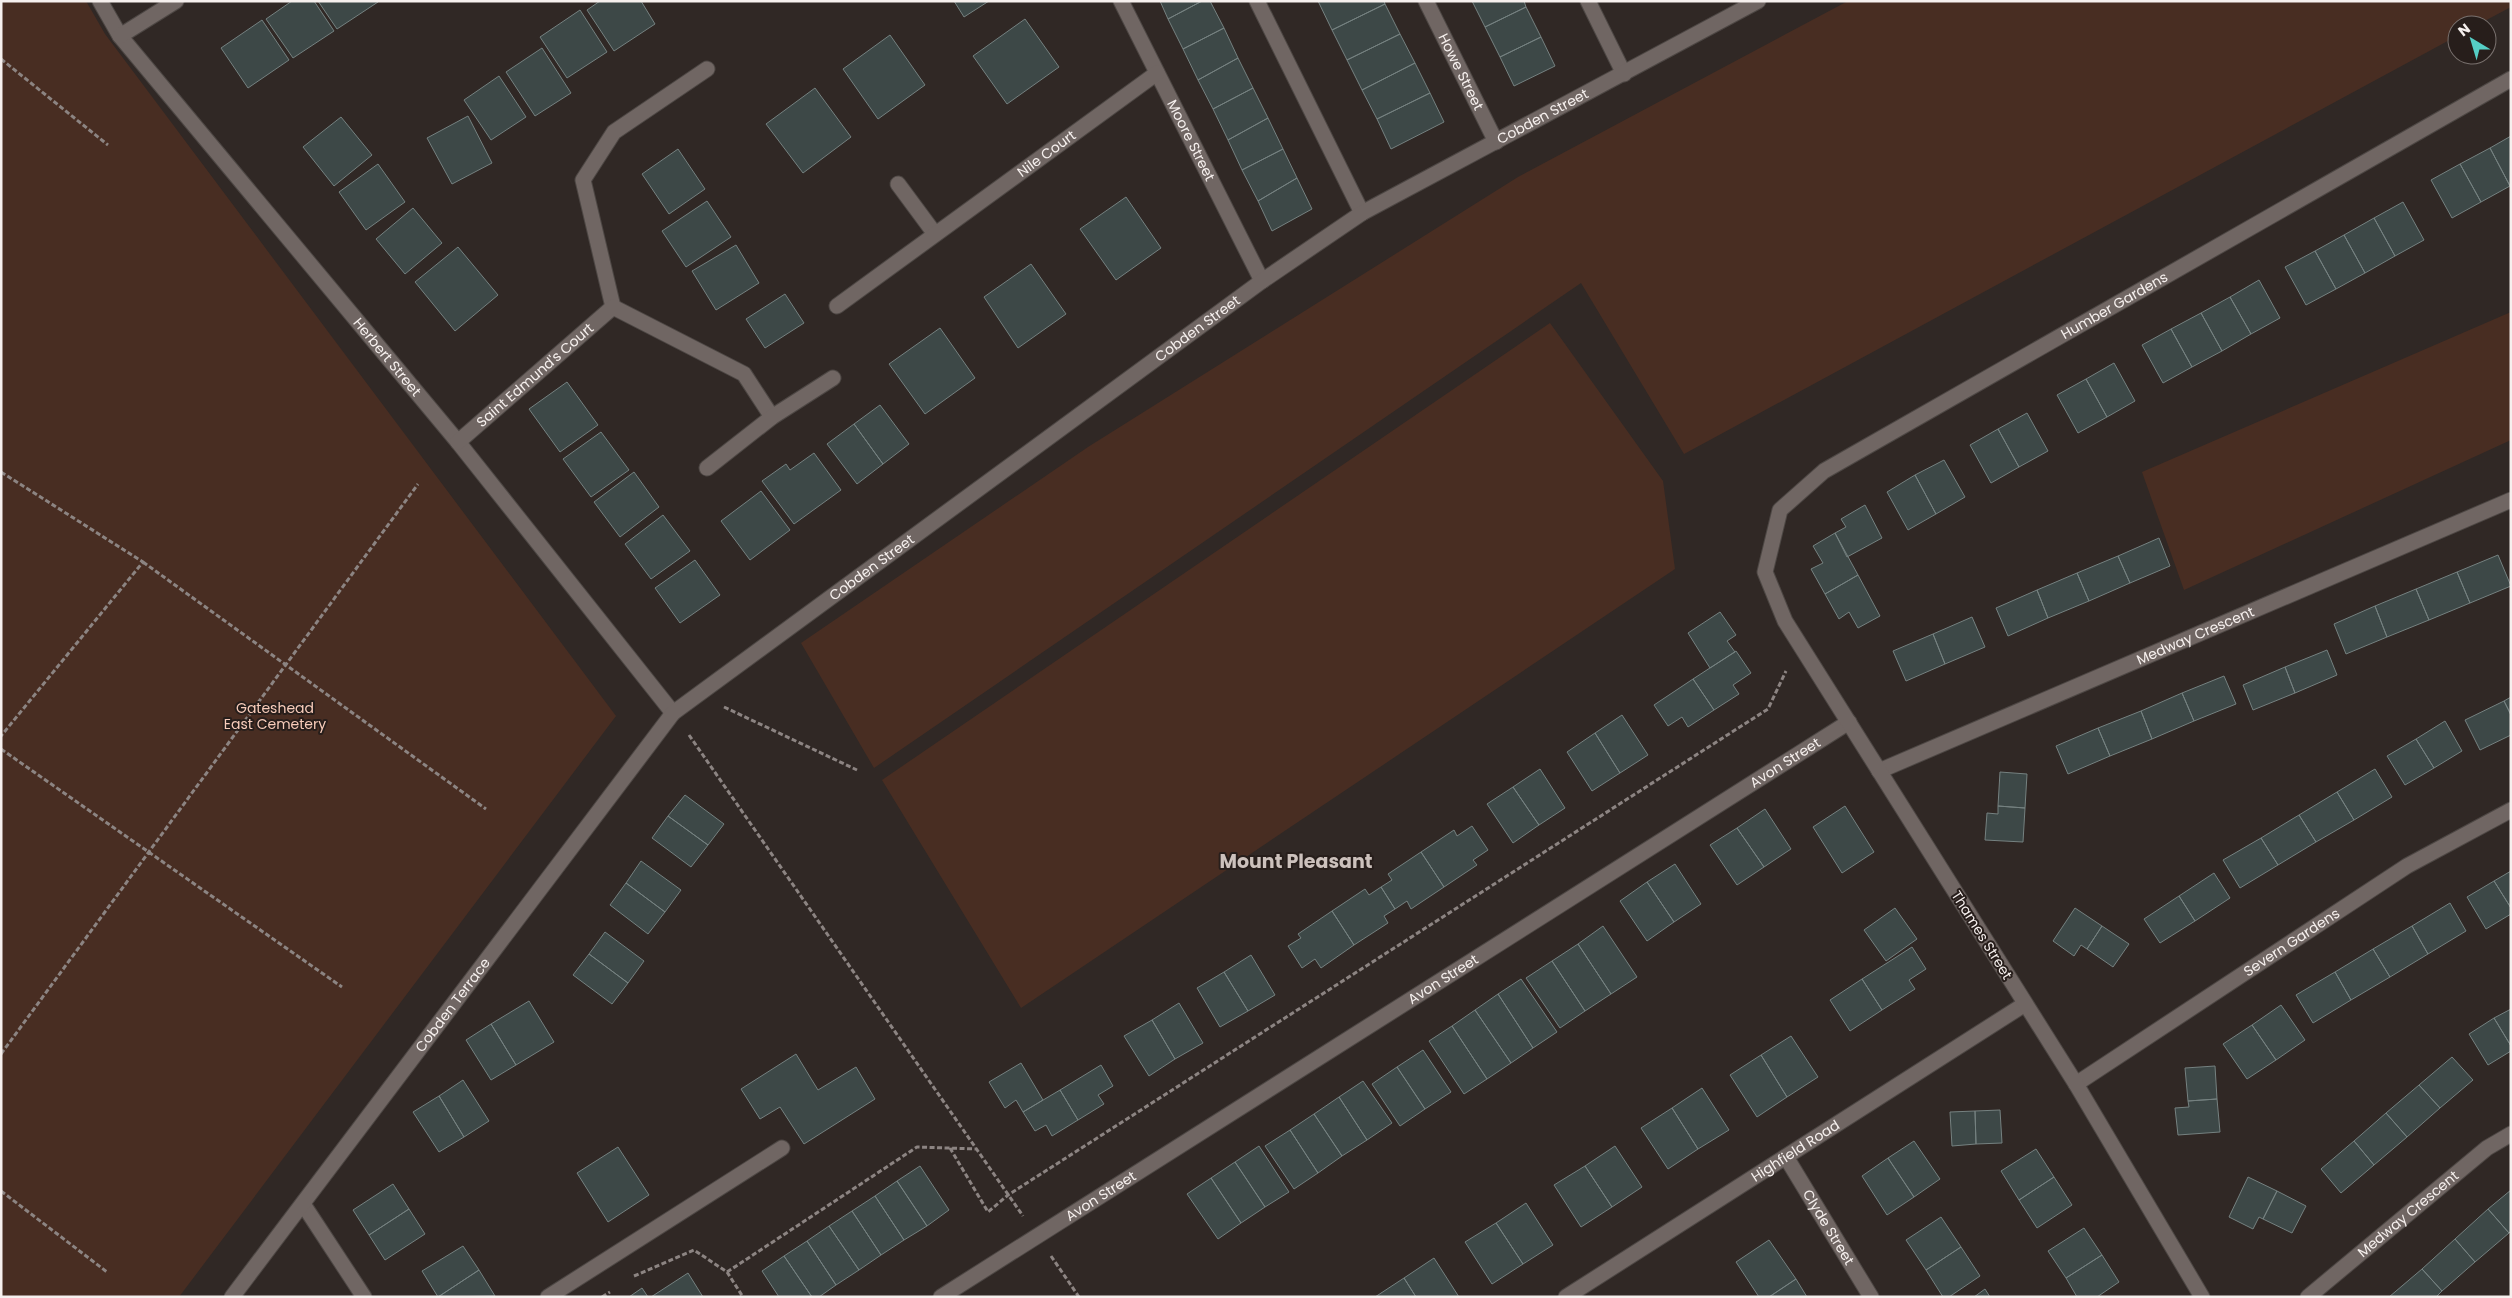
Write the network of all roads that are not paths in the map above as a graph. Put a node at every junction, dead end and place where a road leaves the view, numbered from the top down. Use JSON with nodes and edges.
{"nodes":[{"id":1,"x":100,"y":1,"type":"edge"},
{"id":2,"x":176,"y":1,"type":"edge"},
{"id":3,"x":1120,"y":1,"type":"edge"},
{"id":4,"x":1257,"y":1,"type":"edge"},
{"id":5,"x":1426,"y":1,"type":"edge"},
{"id":6,"x":1588,"y":1,"type":"edge"},
{"id":7,"x":1758,"y":1,"type":"edge"},
{"id":8,"x":120,"y":36,"type":"junction"},
{"id":9,"x":707,"y":69,"type":"dead end"},
{"id":10,"x":1157,"y":73,"type":"junction"},
{"id":11,"x":1624,"y":74,"type":"junction"},
{"id":12,"x":2511,"y":79,"type":"edge"},
{"id":13,"x":1496,"y":142,"type":"junction"},
{"id":14,"x":898,"y":184,"type":"dead end"},
{"id":15,"x":1362,"y":213,"type":"junction"},
{"id":16,"x":935,"y":234,"type":"junction"},
{"id":17,"x":1262,"y":281,"type":"junction"},
{"id":18,"x":837,"y":306,"type":"dead end"},
{"id":19,"x":613,"y":307,"type":"junction"},
{"id":20,"x":833,"y":378,"type":"dead end"},
{"id":21,"x":772,"y":417,"type":"junction"},
{"id":22,"x":458,"y":442,"type":"junction"},
{"id":23,"x":707,"y":468,"type":"dead end"},
{"id":24,"x":2511,"y":500,"type":"edge"},
{"id":25,"x":1765,"y":572,"type":"joint"},
{"id":26,"x":673,"y":713,"type":"junction"},
{"id":27,"x":1849,"y":722,"type":"junction"},
{"id":28,"x":1879,"y":771,"type":"junction"},
{"id":29,"x":2511,"y":810,"type":"edge"},
{"id":30,"x":2026,"y":1004,"type":"junction"},
{"id":31,"x":2076,"y":1084,"type":"junction"},
{"id":32,"x":2511,"y":1134,"type":"edge"},
{"id":33,"x":782,"y":1148,"type":"dead end"},
{"id":34,"x":1786,"y":1157,"type":"junction"},
{"id":35,"x":303,"y":1204,"type":"junction"},
{"id":36,"x":232,"y":1297,"type":"edge"},
{"id":37,"x":364,"y":1297,"type":"edge"},
{"id":38,"x":548,"y":1297,"type":"edge"},
{"id":39,"x":941,"y":1297,"type":"edge"},
{"id":40,"x":1566,"y":1297,"type":"edge"},
{"id":41,"x":1872,"y":1297,"type":"edge"},
{"id":42,"x":2202,"y":1297,"type":"edge"},
{"id":43,"x":2308,"y":1297,"type":"edge"}],
"edges":[{"from":1,"to":8,"type":"street","name":"Herbert Street"},
{"from":2,"to":8,"type":"street"},
{"from":3,"to":10,"type":"street","name":"Moore Street"},
{"from":4,"to":15,"type":"street"},
{"from":5,"to":13,"type":"street","name":"Howe Street"},
{"from":6,"to":11,"type":"street"},
{"from":7,"to":11,"type":"street","name":"Cobden Street"},
{"from":8,"to":22,"type":"street","name":"Herbert Street"},
{"from":9,"to":19,"type":"street"},
{"from":10,"to":16,"type":"street","name":"Nile Court"},
{"from":10,"to":17,"type":"street","name":"Moore Street"},
{"from":11,"to":13,"type":"street","name":"Cobden Street"},
{"from":12,"to":25,"type":"street","name":"Humber Gardens"},
{"from":13,"to":15,"type":"street","name":"Cobden Street"},
{"from":14,"to":16,"type":"street"},
{"from":15,"to":17,"type":"street","name":"Cobden Street"},
{"from":16,"to":18,"type":"street","name":"Nile Court"},
{"from":17,"to":26,"type":"street","name":"Cobden Street"},
{"from":19,"to":21,"type":"street"},
{"from":19,"to":22,"type":"street","name":"Saint Edmund's Court"},
{"from":20,"to":21,"type":"street"},
{"from":21,"to":23,"type":"street"},
{"from":22,"to":26,"type":"street","name":"Herbert Street"},
{"from":24,"to":28,"type":"street","name":"Medway Crescent"},
{"from":25,"to":27,"type":"street","name":"Thames Street"},
{"from":26,"to":35,"type":"street","name":"Cobden Terrace"},
{"from":27,"to":28,"type":"street","name":"Thames Street"},
{"from":27,"to":39,"type":"street","name":"Avon Street"},
{"from":28,"to":30,"type":"street","name":"Thames Street"},
{"from":29,"to":31,"type":"street","name":"Severn Gardens"},
{"from":30,"to":31,"type":"street","name":"Thames Street"},
{"from":30,"to":34,"type":"street","name":"Highfield Road"},
{"from":31,"to":42,"type":"street","name":"Thames Street"},
{"from":32,"to":43,"type":"street","name":"Medway Crescent"},
{"from":33,"to":38,"type":"street"},
{"from":34,"to":40,"type":"street","name":"Highfield Road"},
{"from":34,"to":41,"type":"street","name":"Clyde Street"},
{"from":35,"to":36,"type":"street","name":"Cobden Terrace"},
{"from":35,"to":37,"type":"street"}]}
